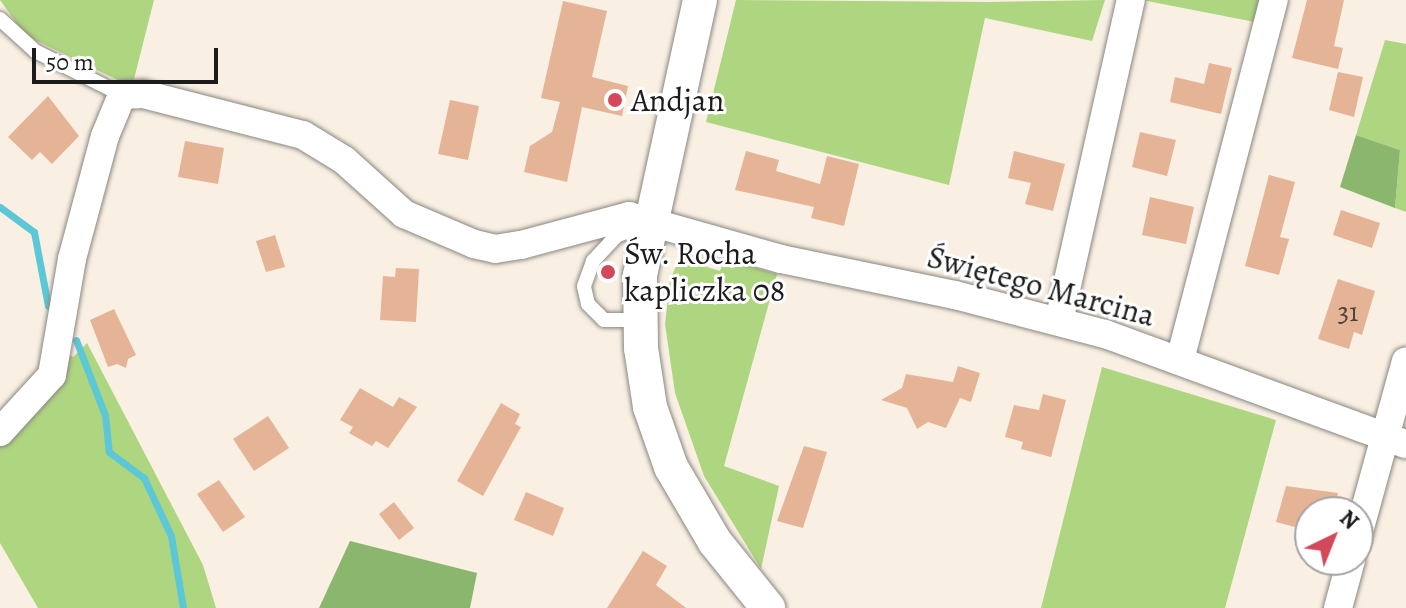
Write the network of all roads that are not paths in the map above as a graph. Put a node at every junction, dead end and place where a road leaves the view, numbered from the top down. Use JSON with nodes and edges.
{"nodes":[{"id":1,"x":700,"y":0,"type":"edge"},
{"id":2,"x":1131,"y":0,"type":"edge"},
{"id":3,"x":1274,"y":0,"type":"edge"},
{"id":4,"x":0,"y":19,"type":"edge"},
{"id":5,"x":122,"y":95,"type":"junction"},
{"id":6,"x":650,"y":221,"type":"junction"},
{"id":7,"x":639,"y":320,"type":"junction"},
{"id":8,"x":1059,"y":321,"type":"junction"},
{"id":9,"x":1180,"y":360,"type":"junction"},
{"id":10,"x":1406,"y":361,"type":"edge"},
{"id":11,"x":0,"y":432,"type":"edge"},
{"id":12,"x":1395,"y":441,"type":"edge"},
{"id":13,"x":1373,"y":496,"type":"edge"},
{"id":14,"x":1347,"y":576,"type":"edge"},
{"id":15,"x":768,"y":608,"type":"edge"},
{"id":16,"x":1338,"y":608,"type":"edge"}],
"edges":[{"from":1,"to":6,"type":"street"},
{"from":2,"to":8,"type":"street"},
{"from":3,"to":9,"type":"street"},
{"from":4,"to":5,"type":"lane"},
{"from":5,"to":6,"type":"street","name":"Świętego Marcina"},
{"from":5,"to":11,"type":"street"},
{"from":6,"to":7,"type":"street"},
{"from":6,"to":7,"type":"lane"},
{"from":6,"to":8,"type":"street","name":"Świętego Marcina"},
{"from":7,"to":15,"type":"street"},
{"from":8,"to":9,"type":"street","name":"Świętego Marcina"},
{"from":9,"to":12,"type":"street","name":"Świętego Marcina"},
{"from":10,"to":12,"type":"street"},
{"from":12,"to":13,"type":"street"},
{"from":14,"to":16,"type":"street"}]}
